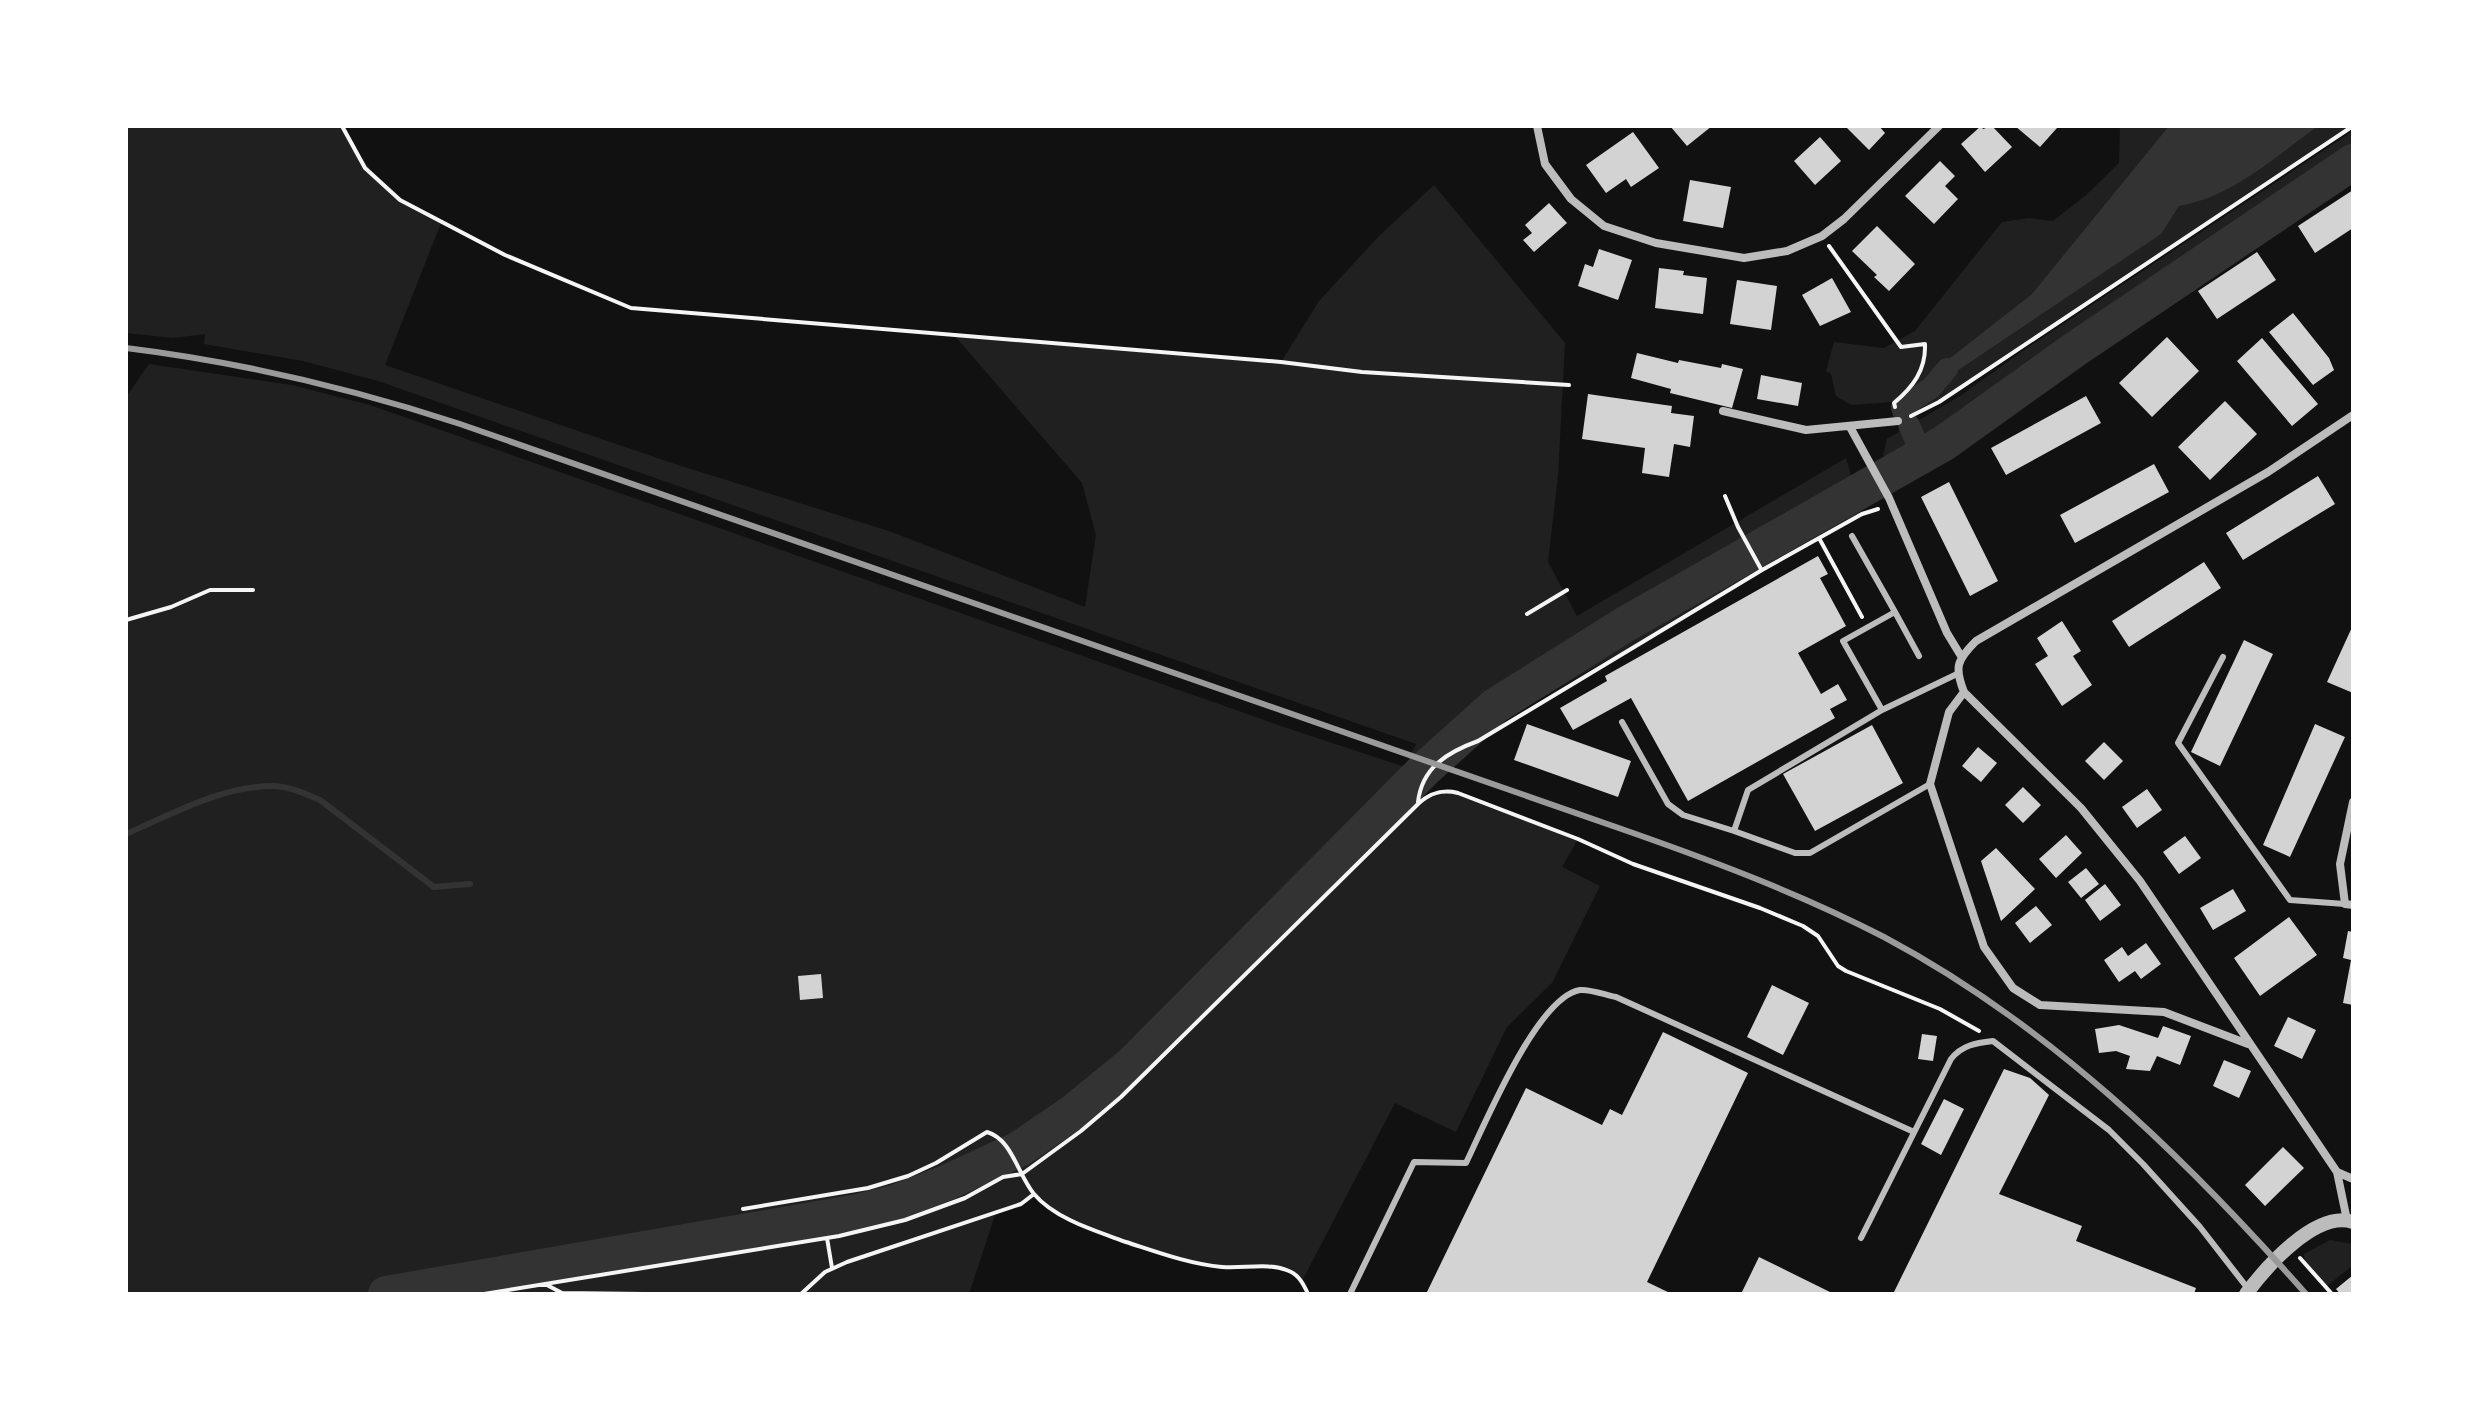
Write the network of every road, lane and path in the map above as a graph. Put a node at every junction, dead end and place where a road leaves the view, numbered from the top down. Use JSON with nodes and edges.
{"nodes":[{"id":1,"x":342,"y":126,"type":"edge"},
{"id":2,"x":1537,"y":126,"type":"edge"},
{"id":3,"x":1939,"y":126,"type":"edge"},
{"id":4,"x":2353,"y":126,"type":"edge"},
{"id":5,"x":1822,"y":236,"type":"junction"},
{"id":6,"x":1569,"y":385,"type":"dead end"},
{"id":7,"x":1894,"y":403,"type":"dead end"},
{"id":8,"x":1723,"y":411,"type":"dead end"},
{"id":9,"x":2353,"y":415,"type":"edge"},
{"id":10,"x":1898,"y":421,"type":"joint"},
{"id":11,"x":1850,"y":427,"type":"junction"},
{"id":12,"x":1725,"y":496,"type":"dead end"},
{"id":13,"x":1890,"y":501,"type":"junction"},
{"id":14,"x":1852,"y":536,"type":"dead end"},
{"id":15,"x":1819,"y":538,"type":"junction"},
{"id":16,"x":1762,"y":570,"type":"junction"},
{"id":17,"x":253,"y":590,"type":"dead end"},
{"id":18,"x":1567,"y":590,"type":"dead end"},
{"id":19,"x":1895,"y":612,"type":"junction"},
{"id":20,"x":1527,"y":614,"type":"dead end"},
{"id":21,"x":126,"y":620,"type":"edge"},
{"id":22,"x":1868,"y":627,"type":"junction"},
{"id":23,"x":1919,"y":656,"type":"dead end"},
{"id":24,"x":1961,"y":656,"type":"junction"},
{"id":25,"x":2223,"y":657,"type":"dead end"},
{"id":26,"x":1957,"y":674,"type":"junction"},
{"id":27,"x":1964,"y":692,"type":"junction"},
{"id":28,"x":1882,"y":710,"type":"junction"},
{"id":29,"x":1622,"y":722,"type":"dead end"},
{"id":30,"x":1930,"y":784,"type":"junction"},
{"id":31,"x":2353,"y":802,"type":"edge"},
{"id":32,"x":1418,"y":804,"type":"junction"},
{"id":33,"x":1734,"y":831,"type":"junction"},
{"id":34,"x":2349,"y":904,"type":"edge"},
{"id":35,"x":1993,"y":1041,"type":"junction"},
{"id":36,"x":2250,"y":1045,"type":"junction"},
{"id":37,"x":1914,"y":1132,"type":"junction"},
{"id":38,"x":2337,"y":1172,"type":"junction"},
{"id":39,"x":1022,"y":1174,"type":"junction"},
{"id":40,"x":2353,"y":1179,"type":"edge"},
{"id":41,"x":1034,"y":1194,"type":"junction"},
{"id":42,"x":743,"y":1209,"type":"dead end"},
{"id":43,"x":2351,"y":1219,"type":"edge"},
{"id":44,"x":827,"y":1238,"type":"junction"},
{"id":45,"x":1861,"y":1238,"type":"dead end"},
{"id":46,"x":2290,"y":1247,"type":"junction"},
{"id":47,"x":832,"y":1268,"type":"junction"},
{"id":48,"x":545,"y":1284,"type":"junction"},
{"id":49,"x":2247,"y":1292,"type":"edge"},
{"id":50,"x":484,"y":1294,"type":"edge"},
{"id":51,"x":644,"y":1294,"type":"edge"},
{"id":52,"x":801,"y":1294,"type":"edge"},
{"id":53,"x":1308,"y":1294,"type":"edge"},
{"id":54,"x":1350,"y":1294,"type":"edge"},
{"id":55,"x":2332,"y":1294,"type":"edge"}],
"edges":[{"from":1,"to":6,"type":"path"},
{"from":2,"to":5,"type":"street"},
{"from":3,"to":5,"type":"street"},
{"from":4,"to":10,"type":"path"},
{"from":5,"to":7,"type":"path"},
{"from":8,"to":11,"type":"street"},
{"from":9,"to":24,"type":"street"},
{"from":10,"to":11,"type":"street"},
{"from":11,"to":13,"type":"street"},
{"from":12,"to":16,"type":"path"},
{"from":13,"to":15,"type":"path"},
{"from":13,"to":24,"type":"street"},
{"from":14,"to":19,"type":"lane"},
{"from":15,"to":16,"type":"path"},
{"from":15,"to":22,"type":"path"},
{"from":16,"to":32,"type":"path"},
{"from":17,"to":21,"type":"path"},
{"from":18,"to":20,"type":"path"},
{"from":19,"to":22,"type":"lane"},
{"from":19,"to":23,"type":"lane"},
{"from":22,"to":28,"type":"lane"},
{"from":24,"to":26,"type":"street"},
{"from":25,"to":34,"type":"lane"},
{"from":26,"to":27,"type":"street"},
{"from":26,"to":28,"type":"lane"},
{"from":27,"to":30,"type":"street"},
{"from":27,"to":36,"type":"street"},
{"from":28,"to":33,"type":"lane"},
{"from":29,"to":33,"type":"lane"},
{"from":30,"to":33,"type":"lane"},
{"from":30,"to":36,"type":"street"},
{"from":31,"to":34,"type":"street"},
{"from":32,"to":35,"type":"path"},
{"from":32,"to":39,"type":"path"},
{"from":35,"to":37,"type":"lane"},
{"from":35,"to":49,"type":"lane"},
{"from":36,"to":38,"type":"street"},
{"from":37,"to":45,"type":"lane"},
{"from":37,"to":54,"type":"lane"},
{"from":38,"to":40,"type":"street"},
{"from":38,"to":43,"type":"street"},
{"from":39,"to":41,"type":"path"},
{"from":39,"to":42,"type":"path"},
{"from":39,"to":44,"type":"path"},
{"from":41,"to":47,"type":"path"},
{"from":41,"to":53,"type":"path"},
{"from":43,"to":46,"type":"street"},
{"from":44,"to":47,"type":"path"},
{"from":44,"to":48,"type":"path"},
{"from":46,"to":49,"type":"street"},
{"from":46,"to":55,"type":"path"},
{"from":47,"to":52,"type":"path"},
{"from":48,"to":50,"type":"path"},
{"from":48,"to":51,"type":"path"}]}
